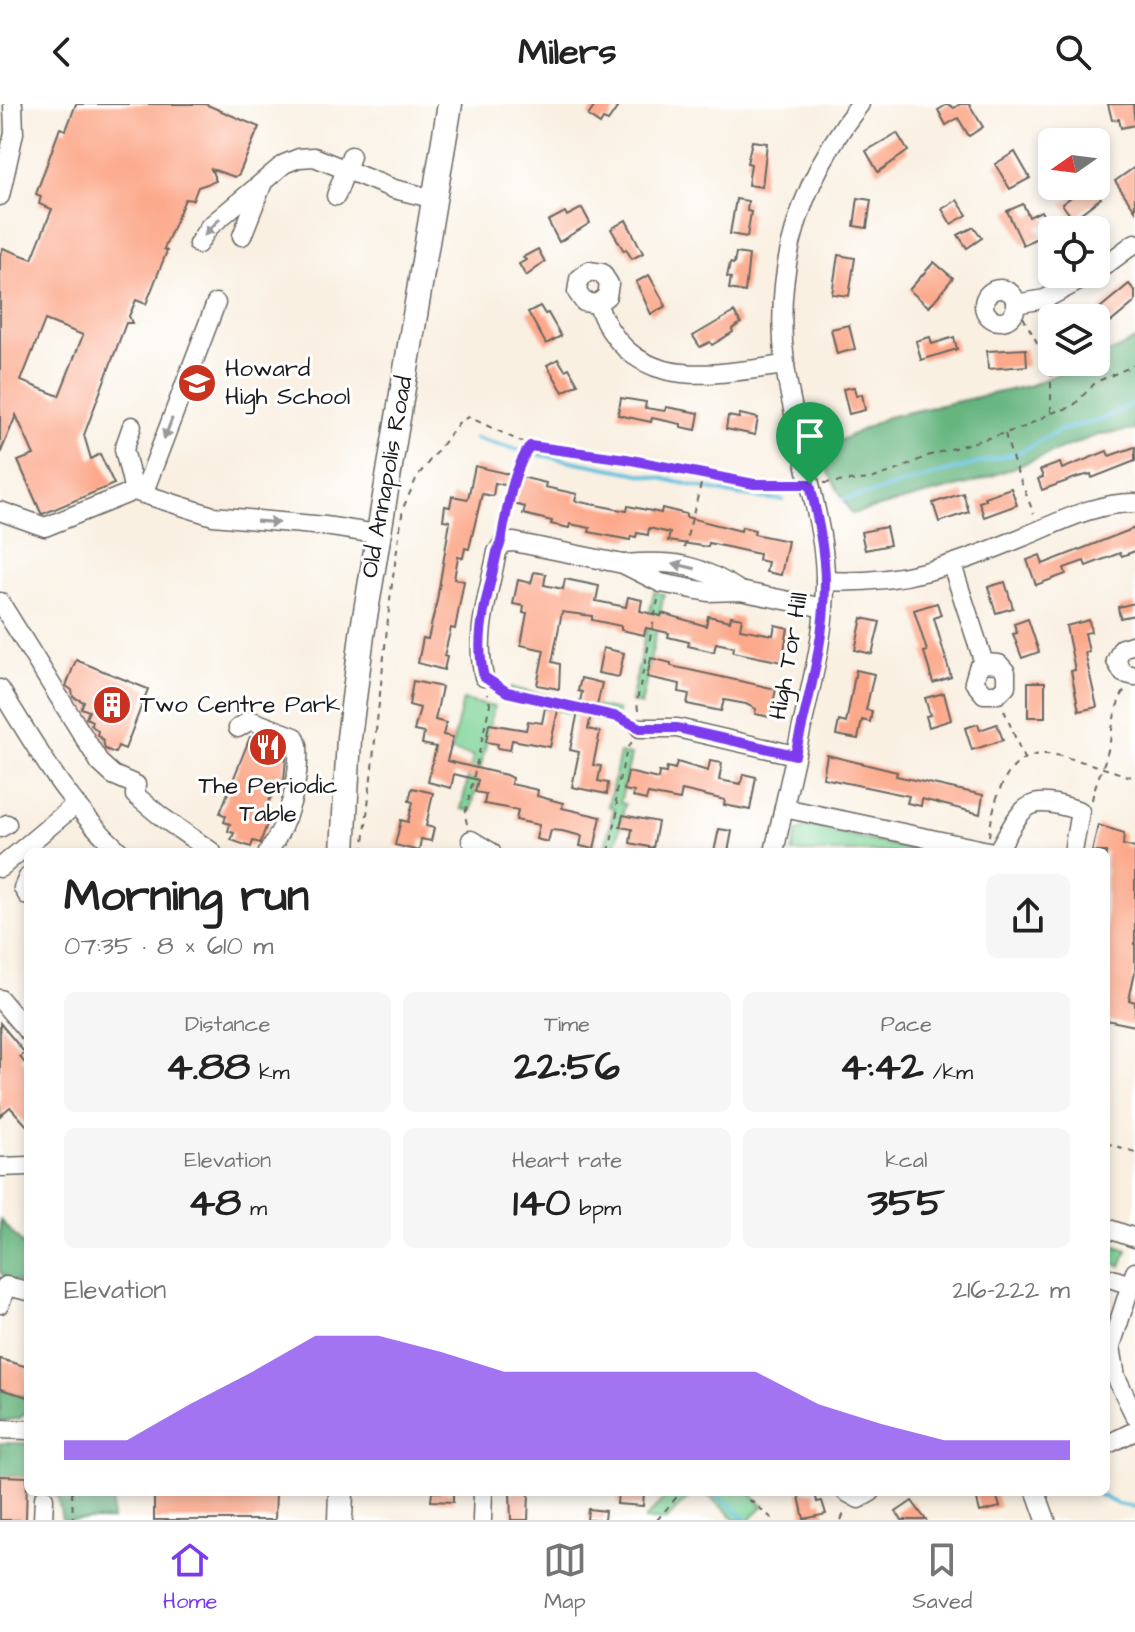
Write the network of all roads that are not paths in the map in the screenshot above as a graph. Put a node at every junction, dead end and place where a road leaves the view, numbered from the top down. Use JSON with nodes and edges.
{"nodes":[{"id":1,"x":13,"y":104,"type":"edge"},
{"id":2,"x":450,"y":104,"type":"edge"},
{"id":3,"x":860,"y":104,"type":"edge"},
{"id":4,"x":349,"y":162,"type":"junction"},
{"id":5,"x":263,"y":182,"type":"junction"},
{"id":6,"x":0,"y":196,"type":"edge"},
{"id":7,"x":336,"y":196,"type":"dead end"},
{"id":8,"x":435,"y":199,"type":"junction"},
{"id":9,"x":242,"y":236,"type":"dead end"},
{"id":10,"x":1135,"y":243,"type":"edge"},
{"id":11,"x":198,"y":244,"type":"dead end"},
{"id":12,"x":1110,"y":261,"type":"edge"},
{"id":13,"x":1067,"y":288,"type":"edge"},
{"id":14,"x":216,"y":303,"type":"dead end"},
{"id":15,"x":597,"y":304,"type":"dead end"},
{"id":16,"x":1019,"y":304,"type":"road end"},
{"id":17,"x":785,"y":365,"type":"junction"},
{"id":18,"x":132,"y":426,"type":"dead end"},
{"id":19,"x":139,"y":493,"type":"junction"},
{"id":20,"x":1135,"y":503,"type":"edge"},
{"id":21,"x":0,"y":511,"type":"edge"},
{"id":22,"x":377,"y":534,"type":"junction"},
{"id":23,"x":623,"y":564,"type":"junction"},
{"id":24,"x":952,"y":565,"type":"junction"},
{"id":25,"x":825,"y":581,"type":"junction"},
{"id":26,"x":740,"y":591,"type":"junction"},
{"id":27,"x":0,"y":602,"type":"edge"},
{"id":28,"x":824,"y":608,"type":"junction"},
{"id":29,"x":1135,"y":644,"type":"edge"},
{"id":30,"x":1132,"y":676,"type":"edge"},
{"id":31,"x":484,"y":677,"type":"road end"},
{"id":32,"x":0,"y":689,"type":"edge"},
{"id":33,"x":998,"y":694,"type":"road end"},
{"id":34,"x":238,"y":728,"type":"dead end"},
{"id":35,"x":640,"y":728,"type":"road end"},
{"id":36,"x":795,"y":755,"type":"junction"},
{"id":37,"x":75,"y":805,"type":"junction"},
{"id":38,"x":784,"y":808,"type":"junction"},
{"id":39,"x":471,"y":840,"type":"road end"},
{"id":40,"x":116,"y":848,"type":"edge"},
{"id":41,"x":206,"y":848,"type":"edge"},
{"id":42,"x":271,"y":848,"type":"edge"},
{"id":43,"x":343,"y":848,"type":"edge"},
{"id":44,"x":484,"y":848,"type":"edge"},
{"id":45,"x":775,"y":848,"type":"edge"},
{"id":46,"x":993,"y":848,"type":"edge"},
{"id":47,"x":1074,"y":848,"type":"edge"},
{"id":48,"x":0,"y":868,"type":"edge"},
{"id":49,"x":0,"y":999,"type":"edge"},
{"id":50,"x":24,"y":1027,"type":"edge"},
{"id":51,"x":24,"y":1166,"type":"edge"},
{"id":52,"x":0,"y":1167,"type":"edge"},
{"id":53,"x":1110,"y":1229,"type":"edge"},
{"id":54,"x":1135,"y":1238,"type":"edge"},
{"id":55,"x":1110,"y":1277,"type":"edge"},
{"id":56,"x":1133,"y":1278,"type":"edge"},
{"id":57,"x":24,"y":1290,"type":"edge"},
{"id":58,"x":0,"y":1304,"type":"edge"},
{"id":59,"x":1135,"y":1416,"type":"edge"},
{"id":60,"x":0,"y":1429,"type":"edge"},
{"id":61,"x":24,"y":1430,"type":"edge"},
{"id":62,"x":1135,"y":1431,"type":"edge"},
{"id":63,"x":1110,"y":1443,"type":"edge"},
{"id":64,"x":341,"y":1496,"type":"edge"},
{"id":65,"x":483,"y":1496,"type":"edge"},
{"id":66,"x":1037,"y":1496,"type":"edge"},
{"id":67,"x":44,"y":1498,"type":"dead end"},
{"id":68,"x":43,"y":1520,"type":"edge"},
{"id":69,"x":340,"y":1520,"type":"edge"},
{"id":70,"x":482,"y":1520,"type":"edge"},
{"id":71,"x":1046,"y":1520,"type":"edge"}],
"edges":[{"from":1,"to":6,"type":"street"},
{"from":2,"to":8,"type":"main road","name":"Old Annapolis Road"},
{"from":3,"to":17,"type":"street","name":"High Tor Hill"},
{"from":4,"to":5,"type":"street"},
{"from":4,"to":7,"type":"street"},
{"from":4,"to":8,"type":"street"},
{"from":5,"to":9,"type":"street"},
{"from":5,"to":11,"type":"street","one_way":true},
{"from":8,"to":22,"type":"main road","name":"Old Annapolis Road"},
{"from":10,"to":12,"type":"street"},
{"from":13,"to":16,"type":"street"},
{"from":14,"to":19,"type":"street","one_way":true},
{"from":15,"to":17,"type":"street"},
{"from":17,"to":25,"type":"street","name":"High Tor Hill"},
{"from":18,"to":19,"type":"street"},
{"from":19,"to":21,"type":"street"},
{"from":19,"to":22,"type":"street","one_way":true},
{"from":20,"to":24,"type":"street"},
{"from":22,"to":43,"type":"main road","name":"Old Annapolis Road"},
{"from":23,"to":26,"type":"street"},
{"from":26,"to":23,"type":"street","one_way":true},
{"from":23,"to":31,"type":"street"},
{"from":24,"to":25,"type":"street"},
{"from":24,"to":33,"type":"street"},
{"from":25,"to":28,"type":"street","name":"High Tor Hill"},
{"from":26,"to":28,"type":"street"},
{"from":27,"to":41,"type":"street"},
{"from":28,"to":36,"type":"street","name":"High Tor Hill"},
{"from":29,"to":30,"type":"street"},
{"from":32,"to":37,"type":"street"},
{"from":34,"to":42,"type":"street"},
{"from":35,"to":36,"type":"street"},
{"from":36,"to":38,"type":"street","name":"High Tor Hill"},
{"from":37,"to":40,"type":"street"},
{"from":37,"to":48,"type":"street"},
{"from":38,"to":45,"type":"street","name":"High Tor Hill"},
{"from":38,"to":46,"type":"street"},
{"from":39,"to":44,"type":"street"},
{"from":46,"to":47,"type":"street"},
{"from":49,"to":50,"type":"street"},
{"from":51,"to":52,"type":"street"},
{"from":53,"to":54,"type":"street"},
{"from":55,"to":56,"type":"street"},
{"from":56,"to":59,"type":"street"},
{"from":57,"to":58,"type":"street"},
{"from":60,"to":61,"type":"street"},
{"from":62,"to":63,"type":"street"},
{"from":64,"to":69,"type":"main road"},
{"from":65,"to":70,"type":"street"},
{"from":66,"to":71,"type":"street"},
{"from":67,"to":68,"type":"street"}]}
